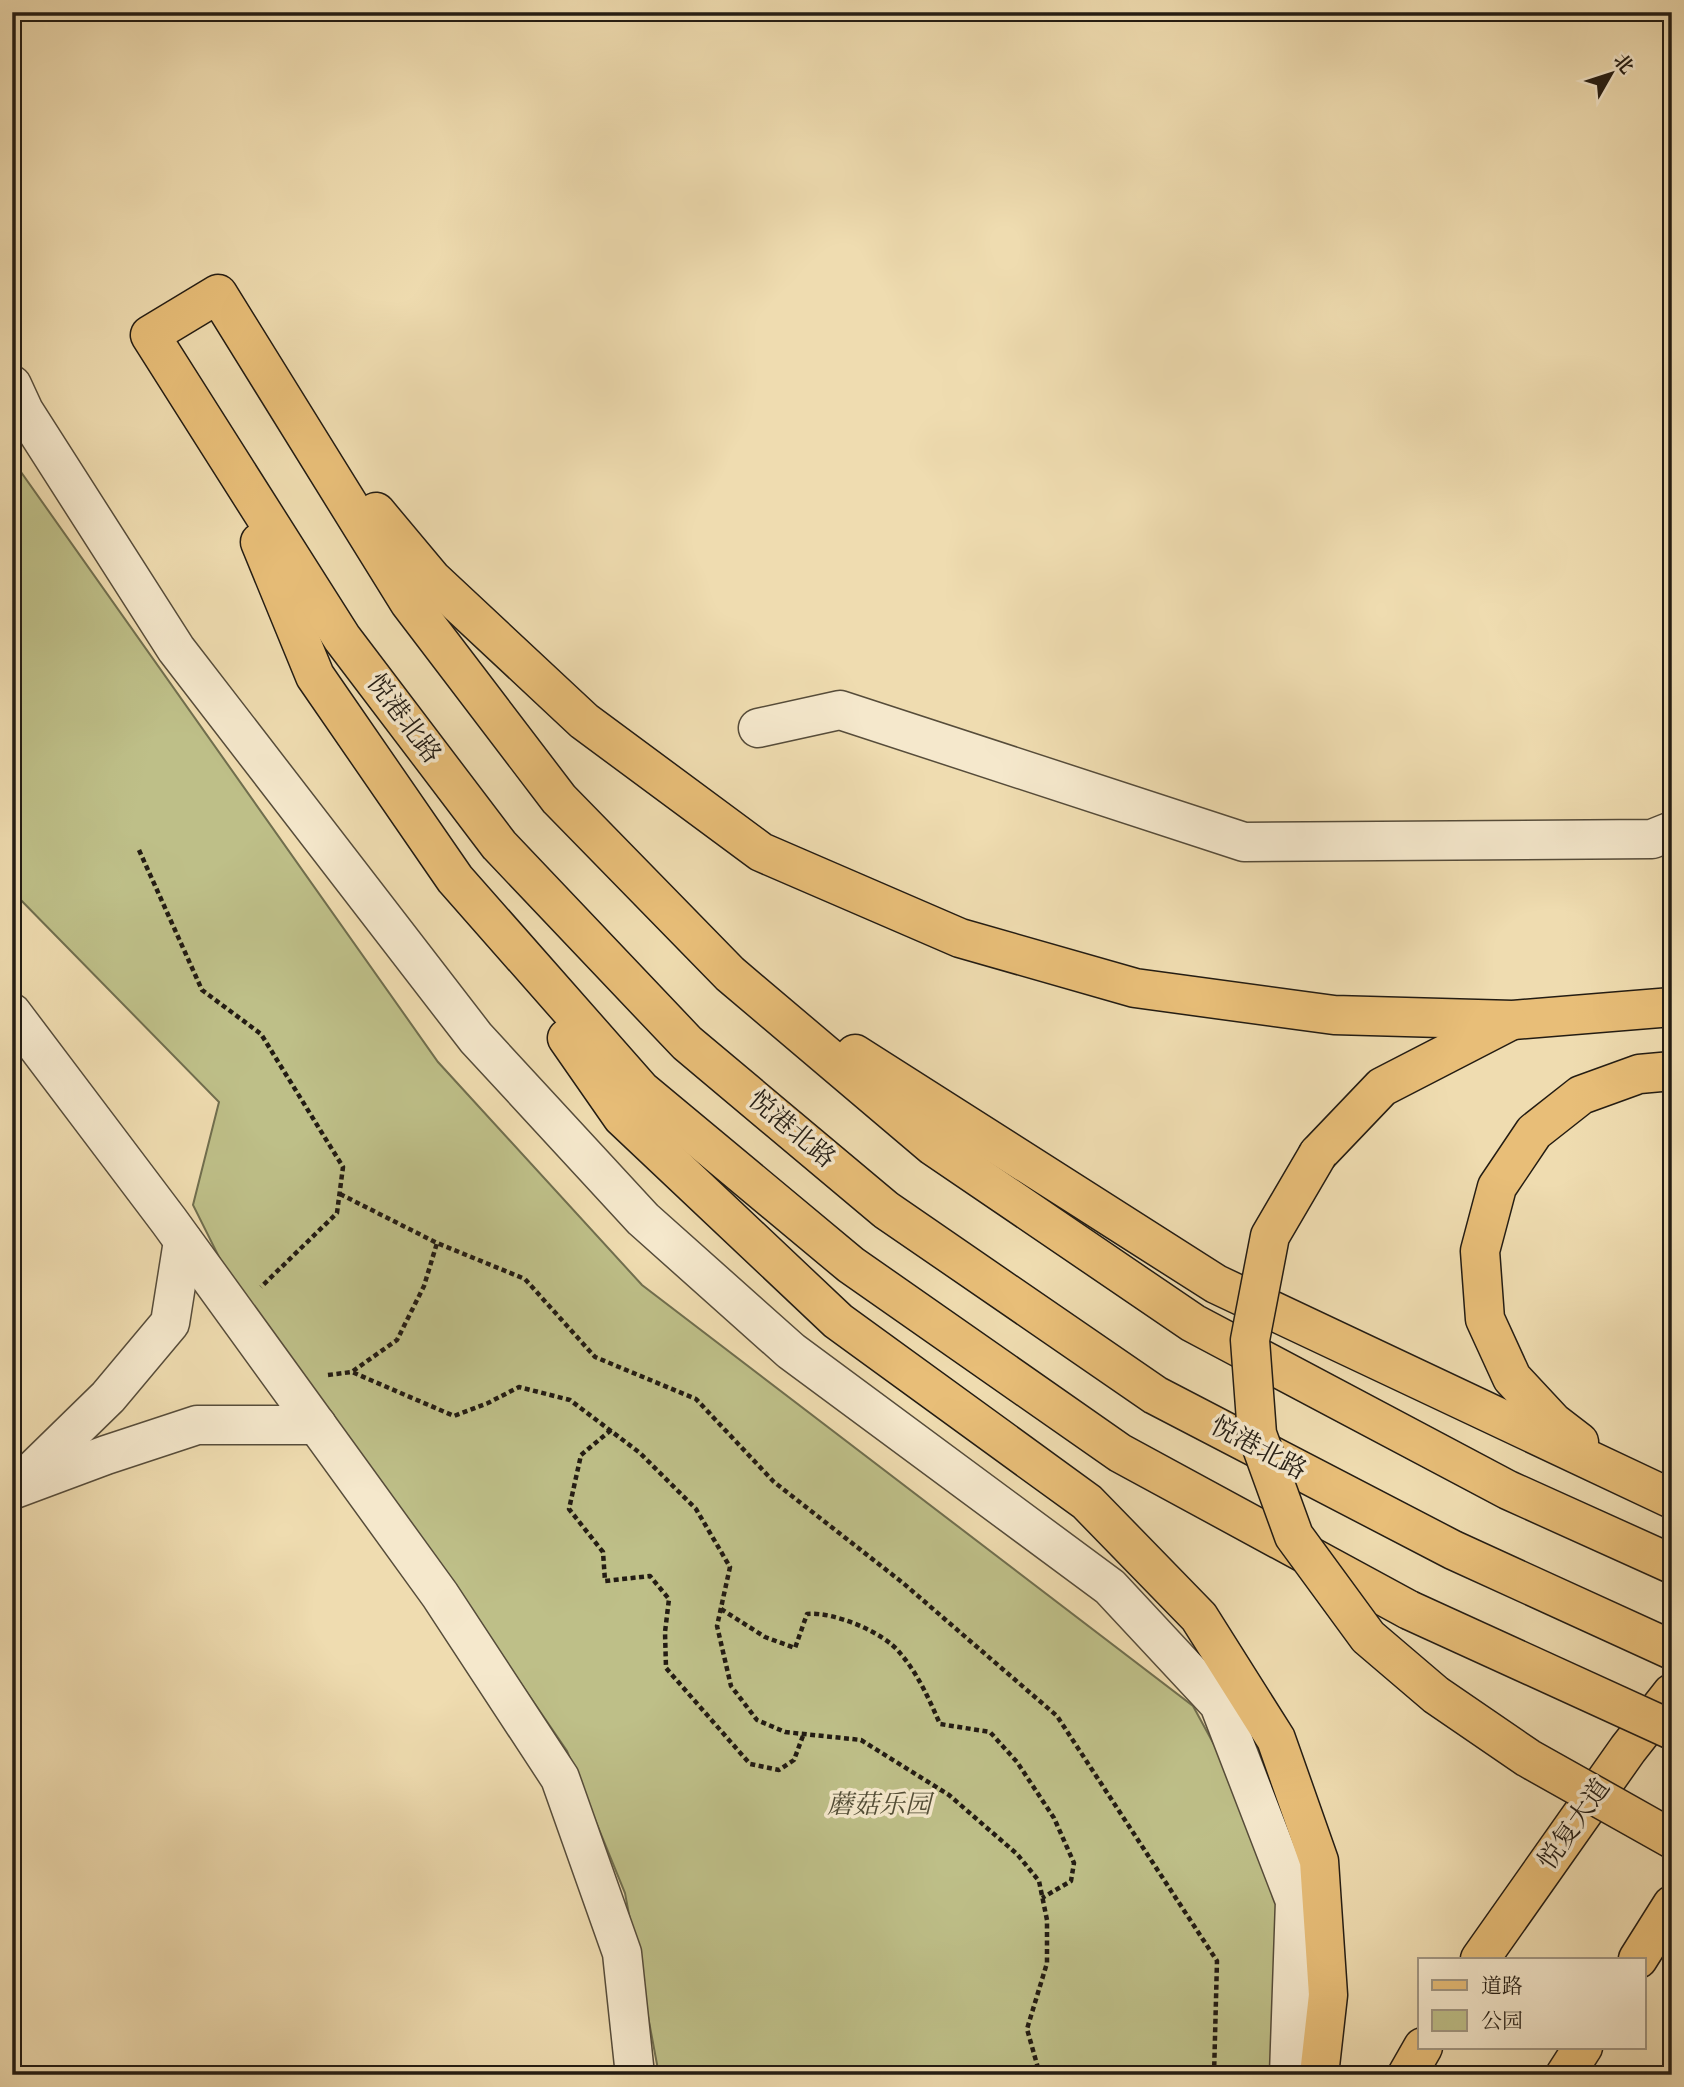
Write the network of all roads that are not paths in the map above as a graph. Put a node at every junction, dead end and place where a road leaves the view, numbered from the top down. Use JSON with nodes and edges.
{"nodes":[{"id":1,"x":12,"y":385,"type":"edge"},
{"id":2,"x":285,"y":403,"type":"junction"},
{"id":3,"x":219,"y":443,"type":"junction"},
{"id":4,"x":758,"y":728,"type":"dead end"},
{"id":5,"x":1672,"y":831,"type":"edge"},
{"id":6,"x":455,"y":879,"type":"junction"},
{"id":7,"x":730,"y":974,"type":"junction"},
{"id":8,"x":1672,"y":1007,"type":"edge"},
{"id":9,"x":12,"y":1013,"type":"edge"},
{"id":10,"x":1513,"y":1020,"type":"junction"},
{"id":11,"x":1672,"y":1072,"type":"edge"},
{"id":12,"x":183,"y":1241,"type":"junction"},
{"id":13,"x":317,"y":1424,"type":"junction"},
{"id":14,"x":1547,"y":1430,"type":"junction"},
{"id":15,"x":13,"y":1490,"type":"edge"},
{"id":16,"x":1672,"y":1499,"type":"edge"},
{"id":17,"x":1672,"y":1564,"type":"edge"},
{"id":18,"x":1672,"y":1650,"type":"edge"},
{"id":19,"x":1672,"y":1693,"type":"edge"},
{"id":20,"x":1672,"y":1730,"type":"edge"},
{"id":21,"x":1672,"y":1839,"type":"edge"},
{"id":22,"x":1672,"y":1905,"type":"edge"},
{"id":23,"x":1481,"y":1958,"type":"edge"},
{"id":24,"x":1639,"y":1958,"type":"edge"},
{"id":25,"x":1422,"y":2048,"type":"edge"},
{"id":26,"x":1582,"y":2048,"type":"edge"},
{"id":27,"x":635,"y":2075,"type":"edge"},
{"id":28,"x":1289,"y":2075,"type":"edge"},
{"id":29,"x":1320,"y":2075,"type":"edge"},
{"id":30,"x":1407,"y":2075,"type":"edge"},
{"id":31,"x":1565,"y":2075,"type":"edge"}],
"edges":[{"from":1,"to":28,"type":"street"},
{"from":2,"to":3,"type":"main road","name":"悦港北路"},
{"from":2,"to":7,"type":"main road"},
{"from":2,"to":10,"type":"main road"},
{"from":3,"to":6,"type":"main road"},
{"from":3,"to":18,"type":"main road","name":"悦港北路"},
{"from":4,"to":5,"type":"street"},
{"from":6,"to":20,"type":"main road","bridge":true},
{"from":6,"to":29,"type":"main road"},
{"from":7,"to":14,"type":"main road"},
{"from":7,"to":17,"type":"main road"},
{"from":8,"to":10,"type":"main road"},
{"from":9,"to":12,"type":"street"},
{"from":10,"to":21,"type":"main road","bridge":true},
{"from":11,"to":14,"type":"main road"},
{"from":12,"to":13,"type":"street"},
{"from":12,"to":15,"type":"street"},
{"from":13,"to":15,"type":"street"},
{"from":13,"to":27,"type":"street"},
{"from":14,"to":16,"type":"main road"},
{"from":19,"to":23,"type":"main road","name":"悦复大道"},
{"from":22,"to":24,"type":"main road"},
{"from":25,"to":30,"type":"main road"},
{"from":26,"to":31,"type":"main road"}]}
